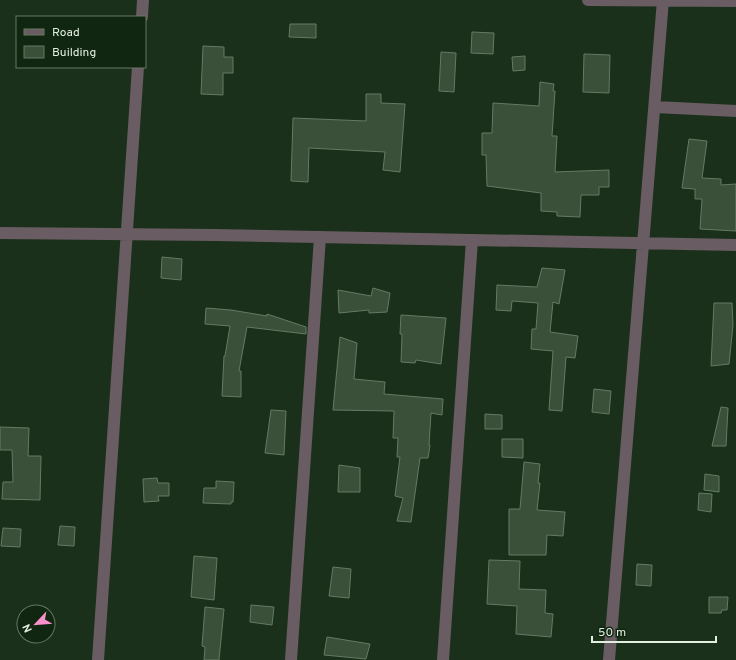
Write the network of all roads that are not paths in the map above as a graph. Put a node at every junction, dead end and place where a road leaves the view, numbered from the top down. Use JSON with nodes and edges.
{"nodes":[{"id":1,"x":143,"y":0,"type":"edge"},
{"id":2,"x":588,"y":0,"type":"edge"},
{"id":3,"x":663,"y":0,"type":"edge"},
{"id":4,"x":736,"y":1,"type":"edge"},
{"id":5,"x":142,"y":16,"type":"edge"},
{"id":6,"x":138,"y":68,"type":"edge"},
{"id":7,"x":655,"y":107,"type":"junction"},
{"id":8,"x":736,"y":111,"type":"edge"},
{"id":9,"x":0,"y":233,"type":"edge"},
{"id":10,"x":127,"y":234,"type":"junction"},
{"id":11,"x":320,"y":237,"type":"junction"},
{"id":12,"x":472,"y":240,"type":"junction"},
{"id":13,"x":643,"y":243,"type":"junction"},
{"id":14,"x":736,"y":245,"type":"edge"},
{"id":15,"x":98,"y":660,"type":"edge"},
{"id":16,"x":291,"y":660,"type":"edge"},
{"id":17,"x":444,"y":660,"type":"edge"},
{"id":18,"x":609,"y":660,"type":"edge"}],
"edges":[{"from":1,"to":5,"type":"street"},
{"from":2,"to":3,"type":"street"},
{"from":3,"to":4,"type":"street"},
{"from":3,"to":7,"type":"street"},
{"from":6,"to":10,"type":"street"},
{"from":7,"to":8,"type":"street"},
{"from":7,"to":13,"type":"street"},
{"from":9,"to":10,"type":"street"},
{"from":10,"to":11,"type":"street"},
{"from":10,"to":15,"type":"street"},
{"from":11,"to":12,"type":"street"},
{"from":11,"to":16,"type":"street"},
{"from":12,"to":13,"type":"street"},
{"from":12,"to":17,"type":"street"},
{"from":13,"to":14,"type":"street"},
{"from":13,"to":18,"type":"street"}]}
